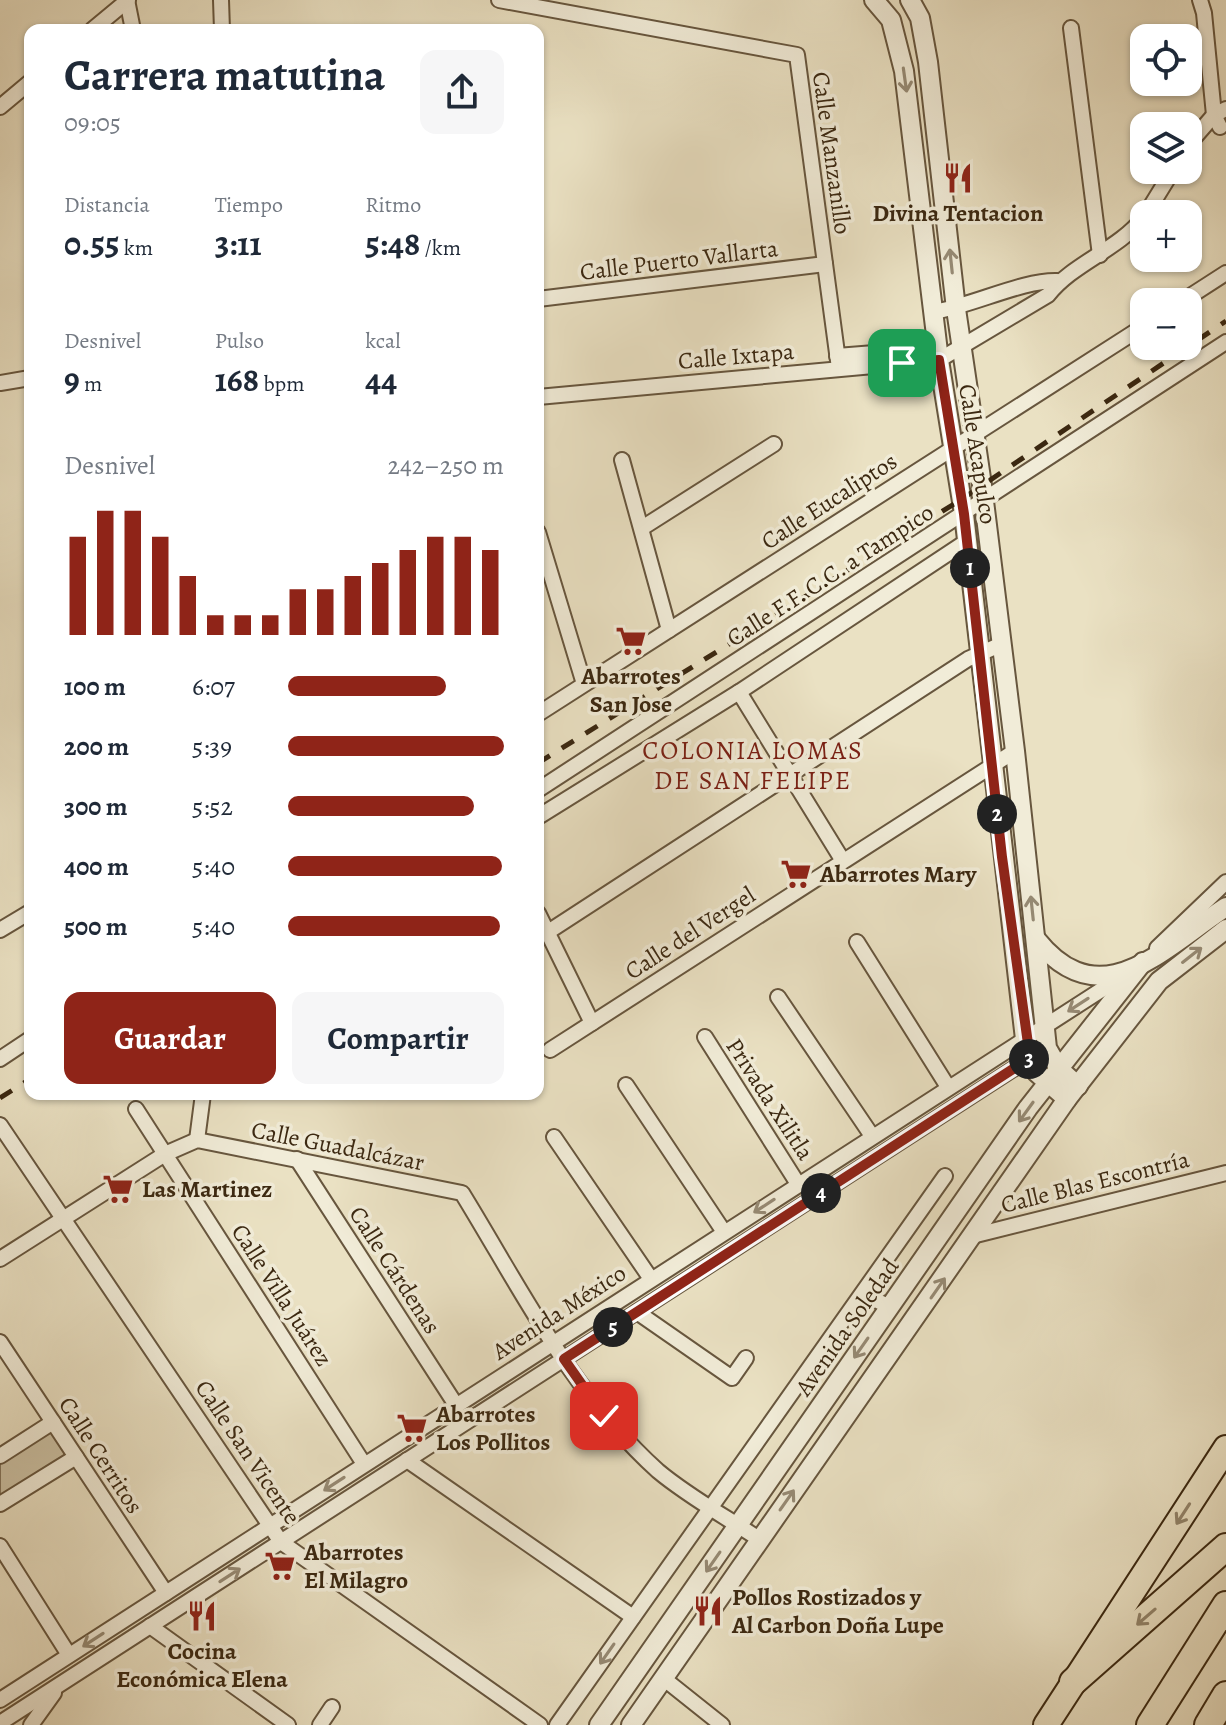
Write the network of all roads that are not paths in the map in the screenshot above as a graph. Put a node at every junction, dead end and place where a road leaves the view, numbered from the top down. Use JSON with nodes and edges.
{"nodes":[{"id":1,"x":128,"y":0,"type":"edge"},
{"id":2,"x":221,"y":0,"type":"edge"},
{"id":3,"x":499,"y":0,"type":"edge"},
{"id":4,"x":910,"y":0,"type":"edge"},
{"id":5,"x":1200,"y":0,"type":"edge"},
{"id":6,"x":880,"y":2,"type":"edge"},
{"id":7,"x":99,"y":24,"type":"edge"},
{"id":8,"x":132,"y":24,"type":"edge"},
{"id":9,"x":222,"y":24,"type":"edge"},
{"id":10,"x":1071,"y":28,"type":"dead end"},
{"id":11,"x":24,"y":87,"type":"edge"},
{"id":12,"x":0,"y":107,"type":"edge"},
{"id":13,"x":1221,"y":119,"type":"edge"},
{"id":14,"x":1202,"y":133,"type":"edge"},
{"id":15,"x":1130,"y":228,"type":"edge"},
{"id":16,"x":1100,"y":255,"type":"junction"},
{"id":17,"x":825,"y":264,"type":"junction"},
{"id":18,"x":1226,"y":273,"type":"edge"},
{"id":19,"x":1057,"y":281,"type":"junction"},
{"id":20,"x":1202,"y":288,"type":"edge"},
{"id":21,"x":1004,"y":294,"type":"junction"},
{"id":22,"x":544,"y":298,"type":"edge"},
{"id":23,"x":956,"y":309,"type":"junction"},
{"id":24,"x":933,"y":312,"type":"junction"},
{"id":25,"x":1016,"y":315,"type":"junction"},
{"id":26,"x":1130,"y":335,"type":"edge"},
{"id":27,"x":1226,"y":342,"type":"edge"},
{"id":28,"x":962,"y":346,"type":"junction"},
{"id":29,"x":938,"y":354,"type":"junction"},
{"id":30,"x":838,"y":362,"type":"junction"},
{"id":31,"x":24,"y":379,"type":"edge"},
{"id":32,"x":0,"y":383,"type":"edge"},
{"id":33,"x":544,"y":396,"type":"edge"},
{"id":34,"x":974,"y":435,"type":"junction"},
{"id":35,"x":774,"y":444,"type":"dead end"},
{"id":36,"x":952,"y":448,"type":"junction"},
{"id":37,"x":622,"y":460,"type":"dead end"},
{"id":38,"x":984,"y":500,"type":"junction"},
{"id":39,"x":964,"y":514,"type":"junction"},
{"id":40,"x":642,"y":528,"type":"junction"},
{"id":41,"x":967,"y":541,"type":"junction"},
{"id":42,"x":544,"y":552,"type":"edge"},
{"id":43,"x":669,"y":630,"type":"junction"},
{"id":44,"x":1002,"y":644,"type":"junction"},
{"id":45,"x":979,"y":655,"type":"junction"},
{"id":46,"x":584,"y":684,"type":"junction"},
{"id":47,"x":739,"y":692,"type":"junction"},
{"id":48,"x":544,"y":710,"type":"edge"},
{"id":49,"x":1015,"y":751,"type":"junction"},
{"id":50,"x":991,"y":766,"type":"junction"},
{"id":51,"x":789,"y":773,"type":"junction"},
{"id":52,"x":544,"y":786,"type":"edge"},
{"id":53,"x":544,"y":813,"type":"edge"},
{"id":54,"x":843,"y":861,"type":"junction"},
{"id":55,"x":1226,"y":882,"type":"edge"},
{"id":56,"x":1226,"y":907,"type":"edge"},
{"id":57,"x":24,"y":916,"type":"edge"},
{"id":58,"x":544,"y":924,"type":"edge"},
{"id":59,"x":1226,"y":929,"type":"edge"},
{"id":60,"x":0,"y":930,"type":"edge"},
{"id":61,"x":548,"y":932,"type":"junction"},
{"id":62,"x":1036,"y":939,"type":"junction"},
{"id":63,"x":857,"y":942,"type":"dead end"},
{"id":64,"x":1143,"y":962,"type":"junction"},
{"id":65,"x":778,"y":997,"type":"dead end"},
{"id":66,"x":592,"y":1023,"type":"junction"},
{"id":67,"x":1044,"y":1027,"type":"junction"},
{"id":68,"x":705,"y":1037,"type":"dead end"},
{"id":69,"x":1025,"y":1039,"type":"junction"},
{"id":70,"x":24,"y":1043,"type":"edge"},
{"id":71,"x":1047,"y":1048,"type":"junction"},
{"id":72,"x":550,"y":1050,"type":"dead end"},
{"id":73,"x":1030,"y":1058,"type":"junction"},
{"id":74,"x":0,"y":1059,"type":"edge"},
{"id":75,"x":1053,"y":1076,"type":"junction"},
{"id":76,"x":626,"y":1085,"type":"dead end"},
{"id":77,"x":948,"y":1087,"type":"junction"},
{"id":78,"x":1072,"y":1093,"type":"junction"},
{"id":79,"x":202,"y":1100,"type":"edge"},
{"id":80,"x":136,"y":1109,"type":"dead end"},
{"id":81,"x":0,"y":1125,"type":"edge"},
{"id":82,"x":872,"y":1136,"type":"junction"},
{"id":83,"x":554,"y":1137,"type":"dead end"},
{"id":84,"x":197,"y":1140,"type":"junction"},
{"id":85,"x":165,"y":1154,"type":"junction"},
{"id":86,"x":297,"y":1159,"type":"junction"},
{"id":87,"x":1226,"y":1173,"type":"edge"},
{"id":88,"x":945,"y":1176,"type":"dead end"},
{"id":89,"x":798,"y":1184,"type":"junction"},
{"id":90,"x":63,"y":1219,"type":"junction"},
{"id":91,"x":724,"y":1232,"type":"junction"},
{"id":92,"x":976,"y":1235,"type":"junction"},
{"id":93,"x":0,"y":1259,"type":"edge"},
{"id":94,"x":651,"y":1279,"type":"junction"},
{"id":95,"x":863,"y":1294,"type":"junction"},
{"id":96,"x":890,"y":1307,"type":"junction"},
{"id":97,"x":637,"y":1312,"type":"junction"},
{"id":98,"x":0,"y":1342,"type":"edge"},
{"id":99,"x":553,"y":1342,"type":"junction"},
{"id":100,"x":746,"y":1358,"type":"dead end"},
{"id":101,"x":564,"y":1359,"type":"junction"},
{"id":102,"x":456,"y":1405,"type":"junction"},
{"id":103,"x":53,"y":1422,"type":"junction"},
{"id":104,"x":1226,"y":1448,"type":"edge"},
{"id":105,"x":0,"y":1456,"type":"edge"},
{"id":106,"x":76,"y":1457,"type":"junction"},
{"id":107,"x":407,"y":1460,"type":"junction"},
{"id":108,"x":364,"y":1464,"type":"junction"},
{"id":109,"x":0,"y":1504,"type":"edge"},
{"id":110,"x":711,"y":1507,"type":"junction"},
{"id":111,"x":270,"y":1525,"type":"junction"},
{"id":112,"x":739,"y":1526,"type":"junction"},
{"id":113,"x":759,"y":1539,"type":"junction"},
{"id":114,"x":281,"y":1542,"type":"junction"},
{"id":115,"x":0,"y":1546,"type":"edge"},
{"id":116,"x":1226,"y":1547,"type":"edge"},
{"id":117,"x":166,"y":1593,"type":"junction"},
{"id":118,"x":1226,"y":1605,"type":"edge"},
{"id":119,"x":633,"y":1617,"type":"junction"},
{"id":120,"x":150,"y":1626,"type":"junction"},
{"id":121,"x":69,"y":1655,"type":"junction"},
{"id":122,"x":663,"y":1678,"type":"junction"},
{"id":123,"x":1073,"y":1682,"type":"junction"},
{"id":124,"x":59,"y":1685,"type":"junction"},
{"id":125,"x":0,"y":1700,"type":"edge"},
{"id":126,"x":332,"y":1707,"type":"dead end"},
{"id":127,"x":0,"y":1723,"type":"edge"},
{"id":128,"x":35,"y":1724,"type":"edge"},
{"id":129,"x":288,"y":1725,"type":"edge"},
{"id":130,"x":320,"y":1725,"type":"edge"},
{"id":131,"x":540,"y":1725,"type":"edge"},
{"id":132,"x":557,"y":1725,"type":"edge"},
{"id":133,"x":599,"y":1725,"type":"edge"},
{"id":134,"x":631,"y":1725,"type":"edge"},
{"id":135,"x":722,"y":1725,"type":"edge"},
{"id":136,"x":1046,"y":1725,"type":"edge"},
{"id":137,"x":1150,"y":1725,"type":"edge"}],
"edges":[{"from":1,"to":7,"type":"street"},
{"from":1,"to":8,"type":"street"},
{"from":2,"to":9,"type":"street"},
{"from":3,"to":17,"type":"street","name":"Calle Manzanillo"},
{"from":23,"to":4,"type":"street","name":"Calle Acapulco","one_way":true},
{"from":5,"to":13,"type":"street"},
{"from":6,"to":24,"type":"street","name":"Calle Acapulco","one_way":true},
{"from":10,"to":16,"type":"street"},
{"from":11,"to":12,"type":"street"},
{"from":13,"to":14,"type":"street"},
{"from":15,"to":16,"type":"street"},
{"from":16,"to":19,"type":"street"},
{"from":17,"to":22,"type":"street","name":"Calle Puerto Vallarta"},
{"from":17,"to":30,"type":"street","name":"Calle Manzanillo"},
{"from":18,"to":20,"type":"street"},
{"from":19,"to":21,"type":"street"},
{"from":19,"to":25,"type":"street"},
{"from":21,"to":23,"type":"street"},
{"from":21,"to":25,"type":"street"},
{"from":23,"to":24,"type":"street"},
{"from":23,"to":28,"type":"street","name":"Calle Acapulco"},
{"from":24,"to":29,"type":"street","name":"Calle Acapulco"},
{"from":25,"to":28,"type":"street"},
{"from":26,"to":34,"type":"street","name":"Calle Eucaliptos"},
{"from":27,"to":38,"type":"street","name":"Calle F.F. C.C. a Tampico"},
{"from":28,"to":29,"type":"street"},
{"from":28,"to":34,"type":"street","name":"Calle Acapulco"},
{"from":29,"to":30,"type":"street","name":"Calle Ixtapa"},
{"from":29,"to":36,"type":"street","name":"Calle Acapulco"},
{"from":30,"to":33,"type":"street","name":"Calle Ixtapa"},
{"from":31,"to":32,"type":"street"},
{"from":34,"to":36,"type":"street","name":"Calle Eucaliptos"},
{"from":34,"to":38,"type":"street","name":"Calle Acapulco"},
{"from":35,"to":40,"type":"street"},
{"from":36,"to":39,"type":"street","name":"Calle Acapulco"},
{"from":36,"to":43,"type":"street","name":"Calle Eucaliptos"},
{"from":37,"to":40,"type":"street"},
{"from":38,"to":39,"type":"street","name":"Calle F.F. C.C. a Tampico"},
{"from":38,"to":44,"type":"street","name":"Calle Acapulco"},
{"from":39,"to":41,"type":"street","name":"Calle Acapulco"},
{"from":39,"to":52,"type":"street","name":"Calle F.F. C.C. a Tampico"},
{"from":40,"to":43,"type":"street"},
{"from":41,"to":45,"type":"street","name":"Calle Acapulco"},
{"from":41,"to":47,"type":"street"},
{"from":42,"to":46,"type":"street"},
{"from":43,"to":46,"type":"street","name":"Calle Eucaliptos"},
{"from":44,"to":45,"type":"street"},
{"from":44,"to":49,"type":"street","name":"Calle Acapulco"},
{"from":45,"to":50,"type":"street","name":"Calle Acapulco"},
{"from":45,"to":51,"type":"street"},
{"from":46,"to":48,"type":"street","name":"Calle Eucaliptos"},
{"from":47,"to":51,"type":"street"},
{"from":47,"to":53,"type":"street"},
{"from":49,"to":50,"type":"street","name":"Calle del Vergel"},
{"from":62,"to":49,"type":"street","name":"Calle Acapulco","one_way":true},
{"from":50,"to":54,"type":"street","name":"Calle del Vergel"},
{"from":50,"to":69,"type":"street","name":"Calle Acapulco"},
{"from":51,"to":54,"type":"street"},
{"from":51,"to":61,"type":"street"},
{"from":54,"to":66,"type":"street","name":"Calle del Vergel"},
{"from":55,"to":64,"type":"street","name":"Avenida México"},
{"from":56,"to":64,"type":"street"},
{"from":57,"to":60,"type":"street"},
{"from":58,"to":61,"type":"street"},
{"from":78,"to":59,"type":"street","one_way":true},
{"from":61,"to":66,"type":"street"},
{"from":62,"to":64,"type":"street"},
{"from":62,"to":67,"type":"street","name":"Calle Acapulco"},
{"from":63,"to":77,"type":"street"},
{"from":64,"to":67,"type":"street","name":"Avenida México","one_way":true},
{"from":64,"to":75,"type":"street","name":"Avenida Soledad"},
{"from":65,"to":82,"type":"street"},
{"from":66,"to":72,"type":"street","name":"Calle del Vergel"},
{"from":67,"to":69,"type":"street","name":"Avenida México"},
{"from":67,"to":71,"type":"street","name":"Calle Acapulco"},
{"from":68,"to":89,"type":"street","name":"Privada Xilitla"},
{"from":69,"to":73,"type":"street","name":"Calle Acapulco"},
{"from":69,"to":77,"type":"street","name":"Avenida México"},
{"from":70,"to":74,"type":"street"},
{"from":71,"to":73,"type":"street","name":"Avenida México"},
{"from":71,"to":75,"type":"street","name":"Calle Acapulco"},
{"from":73,"to":75,"type":"street","name":"Calle Acapulco"},
{"from":73,"to":97,"type":"street","name":"Avenida México"},
{"from":75,"to":78,"type":"street","name":"Calle Acapulco"},
{"from":75,"to":96,"type":"street","name":"Avenida Soledad","one_way":true},
{"from":76,"to":91,"type":"street"},
{"from":77,"to":82,"type":"street","name":"Avenida México"},
{"from":78,"to":92,"type":"street"},
{"from":79,"to":84,"type":"street"},
{"from":80,"to":85,"type":"street","name":"Calle Villa Juárez"},
{"from":81,"to":90,"type":"street","name":"Calle San Vicente"},
{"from":82,"to":89,"type":"street","name":"Avenida México"},
{"from":83,"to":94,"type":"street"},
{"from":84,"to":85,"type":"street"},
{"from":84,"to":86,"type":"street","name":"Calle Guadalcázar"},
{"from":85,"to":90,"type":"street"},
{"from":85,"to":108,"type":"street","name":"Calle Villa Juárez"},
{"from":86,"to":99,"type":"street","name":"Calle Guadalcázar"},
{"from":86,"to":102,"type":"street","name":"Calle Cárdenas"},
{"from":87,"to":92,"type":"street","name":"Calle Blas Escontría"},
{"from":88,"to":95,"type":"street"},
{"from":89,"to":91,"type":"street","name":"Avenida México","one_way":true},
{"from":90,"to":93,"type":"street"},
{"from":90,"to":111,"type":"street","name":"Calle San Vicente"},
{"from":91,"to":94,"type":"street","name":"Avenida México"},
{"from":113,"to":92,"type":"street","one_way":true},
{"from":94,"to":99,"type":"street","name":"Avenida México"},
{"from":95,"to":96,"type":"street"},
{"from":95,"to":110,"type":"street"},
{"from":96,"to":112,"type":"street","name":"Avenida Soledad","one_way":true},
{"from":97,"to":100,"type":"street"},
{"from":97,"to":101,"type":"street","name":"Avenida México"},
{"from":98,"to":103,"type":"street","name":"Calle Cerritos"},
{"from":99,"to":101,"type":"street"},
{"from":99,"to":102,"type":"street","name":"Avenida México"},
{"from":101,"to":107,"type":"street","name":"Avenida México"},
{"from":101,"to":110,"type":"street"},
{"from":102,"to":108,"type":"street","name":"Avenida México"},
{"from":103,"to":105,"type":"street"},
{"from":103,"to":106,"type":"street","name":"Calle Cerritos"},
{"from":104,"to":123,"type":"main road","one_way":true},
{"from":106,"to":109,"type":"street"},
{"from":106,"to":117,"type":"street","name":"Calle Cerritos"},
{"from":107,"to":114,"type":"street","name":"Avenida México"},
{"from":107,"to":119,"type":"street"},
{"from":108,"to":111,"type":"street","name":"Avenida México","one_way":true},
{"from":110,"to":112,"type":"street"},
{"from":110,"to":119,"type":"street"},
{"from":111,"to":114,"type":"street","name":"Calle San Vicente"},
{"from":111,"to":117,"type":"street","name":"Avenida México"},
{"from":112,"to":113,"type":"street"},
{"from":112,"to":133,"type":"street","name":"Avenida Soledad","one_way":true},
{"from":113,"to":122,"type":"street"},
{"from":120,"to":114,"type":"street","name":"Avenida México","one_way":true},
{"from":114,"to":131,"type":"street","name":"Calle San Vicente"},
{"from":115,"to":121,"type":"street"},
{"from":116,"to":123,"type":"highway","one_way":true},
{"from":117,"to":121,"type":"street","name":"Avenida México","one_way":true},
{"from":118,"to":137,"type":"highway"},
{"from":119,"to":132,"type":"street","one_way":true},
{"from":120,"to":124,"type":"street","name":"Avenida México"},
{"from":120,"to":129,"type":"street"},
{"from":121,"to":125,"type":"street","name":"Avenida México"},
{"from":122,"to":134,"type":"street"},
{"from":122,"to":135,"type":"street"},
{"from":123,"to":136,"type":"main road"},
{"from":124,"to":127,"type":"street","name":"Avenida México"},
{"from":124,"to":128,"type":"street"},
{"from":126,"to":130,"type":"street"}]}
